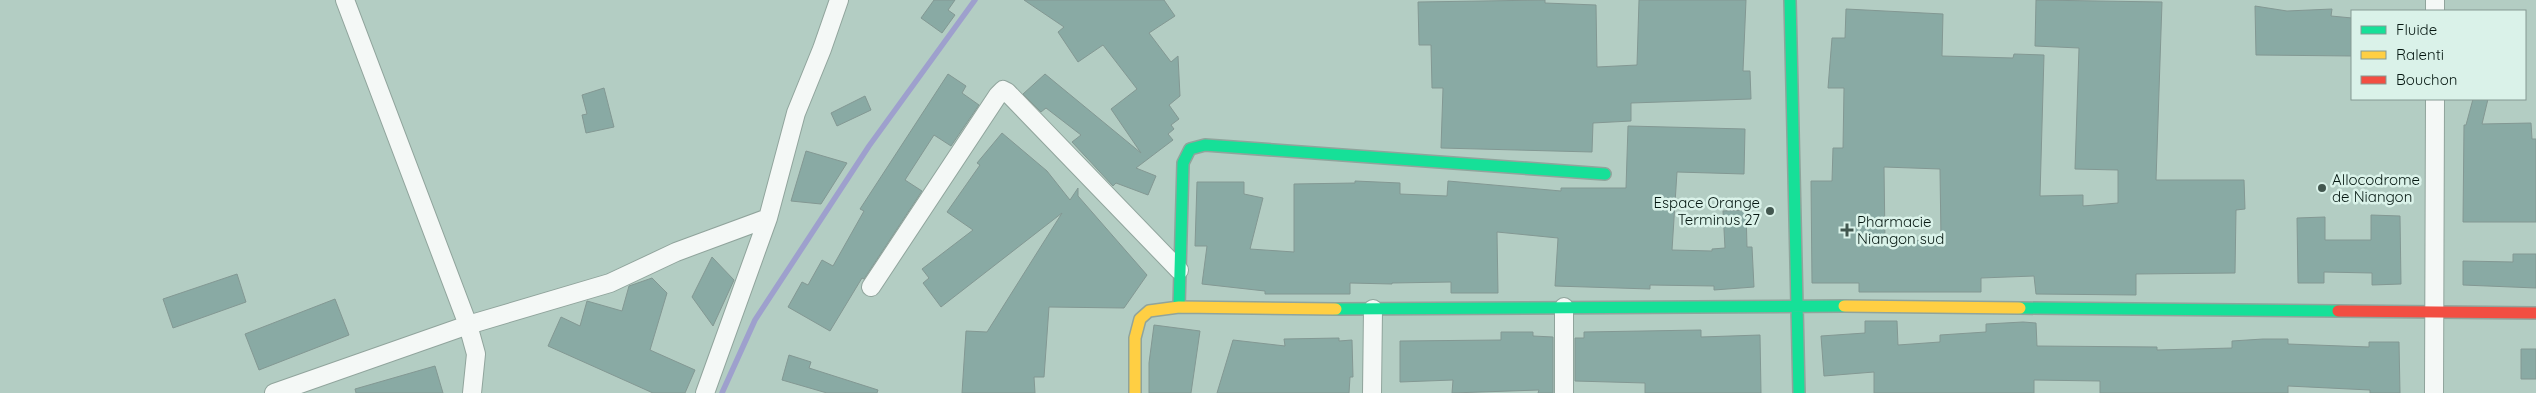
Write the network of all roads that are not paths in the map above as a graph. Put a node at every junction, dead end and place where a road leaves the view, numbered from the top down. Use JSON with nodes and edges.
{"nodes":[{"id":1,"x":345,"y":0,"type":"edge"},
{"id":2,"x":839,"y":0,"type":"edge"},
{"id":3,"x":1790,"y":0,"type":"edge"},
{"id":4,"x":2435,"y":100,"type":"edge"},
{"id":5,"x":1605,"y":174,"type":"dead end"},
{"id":6,"x":768,"y":218,"type":"junction"},
{"id":7,"x":1179,"y":270,"type":"junction"},
{"id":8,"x":871,"y":287,"type":"dead end"},
{"id":9,"x":1799,"y":306,"type":"junction"},
{"id":10,"x":1179,"y":307,"type":"junction"},
{"id":11,"x":1564,"y":307,"type":"junction"},
{"id":12,"x":1373,"y":309,"type":"junction"},
{"id":13,"x":2435,"y":312,"type":"junction"},
{"id":14,"x":2536,"y":313,"type":"edge"},
{"id":15,"x":468,"y":325,"type":"junction"},
{"id":16,"x":274,"y":393,"type":"edge"},
{"id":17,"x":472,"y":393,"type":"edge"},
{"id":18,"x":705,"y":393,"type":"edge"},
{"id":19,"x":1135,"y":393,"type":"edge"},
{"id":20,"x":1372,"y":393,"type":"edge"},
{"id":21,"x":1564,"y":393,"type":"edge"},
{"id":22,"x":1799,"y":393,"type":"edge"},
{"id":23,"x":2434,"y":393,"type":"edge"}],
"edges":[{"from":1,"to":15,"type":"street"},
{"from":2,"to":6,"type":"street"},
{"from":3,"to":9,"type":"street"},
{"from":4,"to":13,"type":"street"},
{"from":5,"to":7,"type":"street"},
{"from":6,"to":15,"type":"street"},
{"from":6,"to":18,"type":"street"},
{"from":7,"to":8,"type":"street"},
{"from":7,"to":10,"type":"street"},
{"from":9,"to":11,"type":"street"},
{"from":9,"to":13,"type":"street"},
{"from":9,"to":22,"type":"street"},
{"from":10,"to":12,"type":"street"},
{"from":10,"to":19,"type":"street"},
{"from":11,"to":12,"type":"street"},
{"from":11,"to":21,"type":"street"},
{"from":12,"to":20,"type":"street"},
{"from":13,"to":14,"type":"street"},
{"from":13,"to":23,"type":"street"},
{"from":15,"to":16,"type":"street"},
{"from":15,"to":17,"type":"street"}]}
